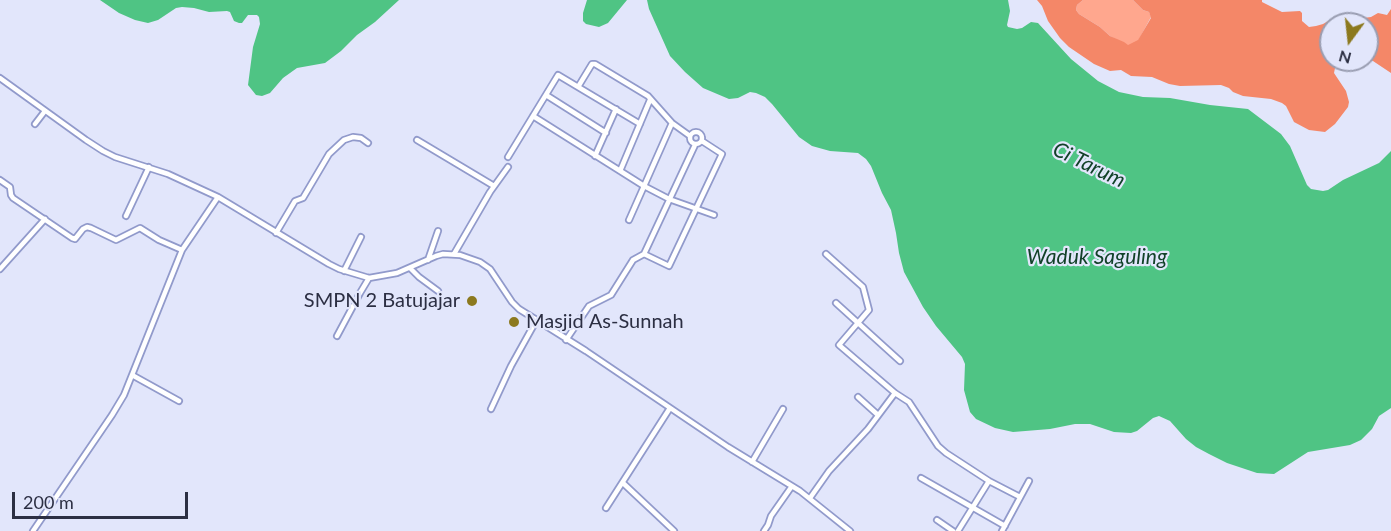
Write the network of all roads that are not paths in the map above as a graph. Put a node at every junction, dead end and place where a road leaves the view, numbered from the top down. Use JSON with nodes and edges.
{"nodes":[{"id":1,"x":0,"y":78,"type":"edge"},
{"id":2,"x":578,"y":87,"type":"junction"},
{"id":3,"x":546,"y":95,"type":"junction"},
{"id":4,"x":650,"y":100,"type":"junction"},
{"id":5,"x":616,"y":110,"type":"junction"},
{"id":6,"x":45,"y":111,"type":"junction"},
{"id":7,"x":533,"y":116,"type":"junction"},
{"id":8,"x":672,"y":123,"type":"junction"},
{"id":9,"x":35,"y":124,"type":"dead end"},
{"id":10,"x":640,"y":124,"type":"junction"},
{"id":11,"x":606,"y":133,"type":"junction"},
{"id":12,"x":690,"y":136,"type":"junction"},
{"id":13,"x":417,"y":140,"type":"dead end"},
{"id":14,"x":702,"y":141,"type":"junction"},
{"id":15,"x":368,"y":143,"type":"dead end"},
{"id":16,"x":695,"y":144,"type":"junction"},
{"id":17,"x":595,"y":156,"type":"junction"},
{"id":18,"x":508,"y":157,"type":"dead end"},
{"id":19,"x":149,"y":167,"type":"junction"},
{"id":20,"x":508,"y":167,"type":"dead end"},
{"id":21,"x":620,"y":171,"type":"junction"},
{"id":22,"x":172,"y":176,"type":"junction"},
{"id":23,"x":0,"y":180,"type":"edge"},
{"id":24,"x":168,"y":183,"type":"dead end"},
{"id":25,"x":494,"y":186,"type":"junction"},
{"id":26,"x":644,"y":186,"type":"junction"},
{"id":27,"x":218,"y":197,"type":"junction"},
{"id":28,"x":669,"y":199,"type":"junction"},
{"id":29,"x":696,"y":209,"type":"junction"},
{"id":30,"x":714,"y":215,"type":"dead end"},
{"id":31,"x":126,"y":216,"type":"dead end"},
{"id":32,"x":45,"y":219,"type":"junction"},
{"id":33,"x":629,"y":220,"type":"dead end"},
{"id":34,"x":438,"y":231,"type":"dead end"},
{"id":35,"x":276,"y":233,"type":"junction"},
{"id":36,"x":361,"y":237,"type":"dead end"},
{"id":37,"x":182,"y":250,"type":"junction"},
{"id":38,"x":454,"y":254,"type":"junction"},
{"id":39,"x":644,"y":254,"type":"junction"},
{"id":40,"x":826,"y":254,"type":"dead end"},
{"id":41,"x":428,"y":260,"type":"junction"},
{"id":42,"x":410,"y":268,"type":"junction"},
{"id":43,"x":0,"y":269,"type":"edge"},
{"id":44,"x":344,"y":271,"type":"junction"},
{"id":45,"x":369,"y":278,"type":"junction"},
{"id":46,"x":438,"y":291,"type":"dead end"},
{"id":47,"x":836,"y":303,"type":"dead end"},
{"id":48,"x":536,"y":321,"type":"junction"},
{"id":49,"x":858,"y":323,"type":"junction"},
{"id":50,"x":337,"y":336,"type":"dead end"},
{"id":51,"x":566,"y":340,"type":"junction"},
{"id":52,"x":900,"y":361,"type":"dead end"},
{"id":53,"x":132,"y":375,"type":"junction"},
{"id":54,"x":895,"y":393,"type":"junction"},
{"id":55,"x":858,"y":397,"type":"dead end"},
{"id":56,"x":179,"y":401,"type":"dead end"},
{"id":57,"x":670,"y":408,"type":"junction"},
{"id":58,"x":492,"y":409,"type":"dead end"},
{"id":59,"x":783,"y":409,"type":"dead end"},
{"id":60,"x":878,"y":415,"type":"junction"},
{"id":61,"x":752,"y":462,"type":"junction"},
{"id":62,"x":921,"y":478,"type":"dead end"},
{"id":63,"x":989,"y":481,"type":"junction"},
{"id":64,"x":1029,"y":481,"type":"dead end"},
{"id":65,"x":623,"y":483,"type":"junction"},
{"id":66,"x":792,"y":486,"type":"junction"},
{"id":67,"x":1020,"y":497,"type":"junction"},
{"id":68,"x":810,"y":498,"type":"junction"},
{"id":69,"x":973,"y":507,"type":"junction"},
{"id":70,"x":606,"y":508,"type":"dead end"},
{"id":71,"x":937,"y":520,"type":"dead end"},
{"id":72,"x":1003,"y":528,"type":"edge"},
{"id":73,"x":33,"y":531,"type":"edge"},
{"id":74,"x":674,"y":531,"type":"edge"},
{"id":75,"x":764,"y":531,"type":"edge"},
{"id":76,"x":850,"y":531,"type":"edge"},
{"id":77,"x":953,"y":531,"type":"edge"},
{"id":78,"x":958,"y":531,"type":"edge"}],
"edges":[{"from":1,"to":6,"type":"street"},
{"from":2,"to":3,"type":"street"},
{"from":2,"to":4,"type":"street"},
{"from":2,"to":5,"type":"street"},
{"from":3,"to":7,"type":"street"},
{"from":3,"to":11,"type":"street"},
{"from":4,"to":8,"type":"street"},
{"from":4,"to":10,"type":"street"},
{"from":5,"to":10,"type":"street"},
{"from":5,"to":11,"type":"street"},
{"from":6,"to":9,"type":"street"},
{"from":6,"to":19,"type":"street"},
{"from":7,"to":17,"type":"street"},
{"from":7,"to":18,"type":"street"},
{"from":8,"to":12,"type":"street"},
{"from":8,"to":26,"type":"street"},
{"from":10,"to":21,"type":"street"},
{"from":11,"to":17,"type":"street"},
{"from":12,"to":14,"type":"street"},
{"from":12,"to":16,"type":"street"},
{"from":13,"to":25,"type":"street"},
{"from":14,"to":16,"type":"street"},
{"from":14,"to":29,"type":"street"},
{"from":15,"to":35,"type":"street"},
{"from":16,"to":28,"type":"street"},
{"from":17,"to":21,"type":"street"},
{"from":19,"to":22,"type":"street"},
{"from":19,"to":31,"type":"street"},
{"from":20,"to":25,"type":"street"},
{"from":21,"to":26,"type":"street"},
{"from":22,"to":24,"type":"street"},
{"from":22,"to":27,"type":"street"},
{"from":23,"to":32,"type":"street"},
{"from":25,"to":38,"type":"street"},
{"from":26,"to":28,"type":"street"},
{"from":26,"to":33,"type":"street"},
{"from":27,"to":35,"type":"street"},
{"from":27,"to":37,"type":"street"},
{"from":28,"to":29,"type":"street"},
{"from":28,"to":39,"type":"street"},
{"from":29,"to":30,"type":"street"},
{"from":29,"to":39,"type":"street"},
{"from":32,"to":37,"type":"street"},
{"from":32,"to":43,"type":"street"},
{"from":34,"to":41,"type":"street"},
{"from":35,"to":44,"type":"street"},
{"from":36,"to":44,"type":"street"},
{"from":37,"to":53,"type":"street"},
{"from":38,"to":41,"type":"street"},
{"from":38,"to":48,"type":"street"},
{"from":39,"to":51,"type":"street"},
{"from":40,"to":49,"type":"street"},
{"from":41,"to":42,"type":"street"},
{"from":42,"to":45,"type":"street"},
{"from":42,"to":46,"type":"street"},
{"from":44,"to":45,"type":"street"},
{"from":45,"to":50,"type":"street"},
{"from":47,"to":49,"type":"street"},
{"from":48,"to":51,"type":"street"},
{"from":48,"to":58,"type":"street"},
{"from":49,"to":52,"type":"street"},
{"from":49,"to":54,"type":"street"},
{"from":51,"to":57,"type":"street"},
{"from":53,"to":56,"type":"street"},
{"from":53,"to":73,"type":"street"},
{"from":54,"to":60,"type":"street"},
{"from":54,"to":63,"type":"street"},
{"from":55,"to":60,"type":"street"},
{"from":57,"to":61,"type":"street"},
{"from":57,"to":65,"type":"street"},
{"from":59,"to":61,"type":"street"},
{"from":60,"to":68,"type":"street"},
{"from":61,"to":66,"type":"street"},
{"from":62,"to":69,"type":"street"},
{"from":63,"to":67,"type":"street"},
{"from":63,"to":69,"type":"street"},
{"from":64,"to":67,"type":"street"},
{"from":65,"to":70,"type":"street"},
{"from":65,"to":74,"type":"street"},
{"from":66,"to":68,"type":"street"},
{"from":66,"to":75,"type":"street"},
{"from":67,"to":72,"type":"street"},
{"from":68,"to":76,"type":"street"},
{"from":69,"to":72,"type":"street"},
{"from":69,"to":78,"type":"street"},
{"from":71,"to":77,"type":"street"}]}
